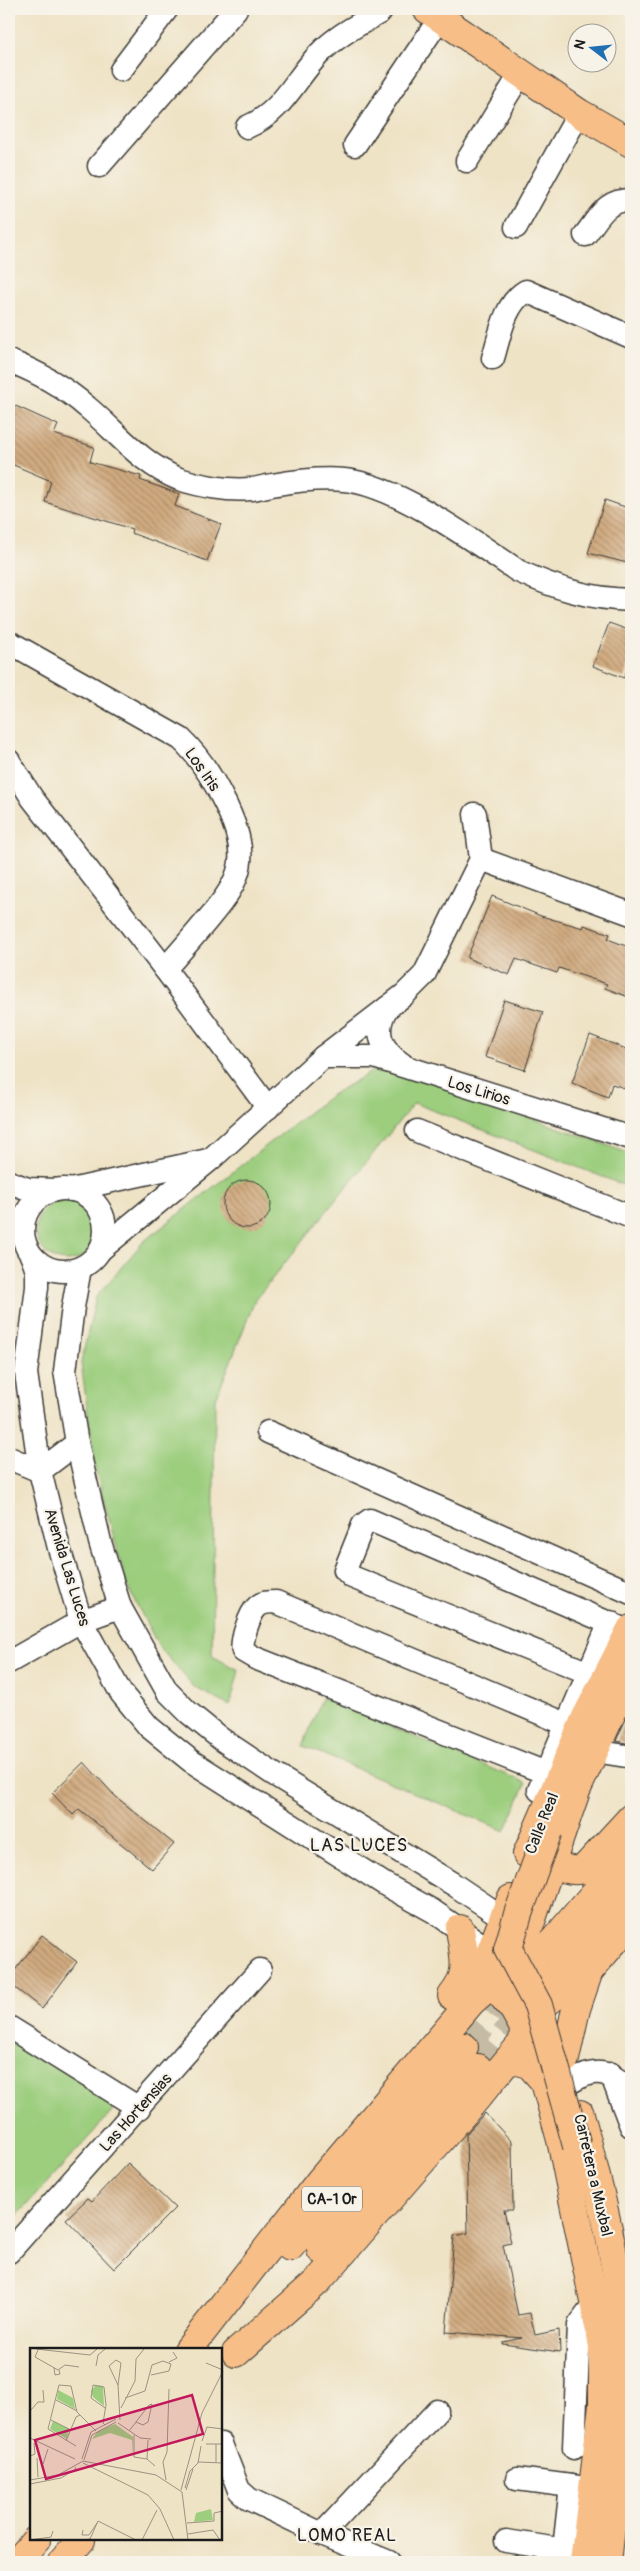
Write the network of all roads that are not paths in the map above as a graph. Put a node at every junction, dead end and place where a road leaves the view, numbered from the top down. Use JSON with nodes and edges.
{"nodes":[{"id":1,"x":168,"y":9,"type":"edge"},
{"id":2,"x":236,"y":9,"type":"edge"},
{"id":3,"x":382,"y":9,"type":"edge"},
{"id":4,"x":434,"y":13,"type":"edge"},
{"id":5,"x":121,"y":70,"type":"dead end"},
{"id":6,"x":521,"y":73,"type":"junction"},
{"id":7,"x":580,"y":114,"type":"junction"},
{"id":8,"x":248,"y":127,"type":"dead end"},
{"id":9,"x":631,"y":143,"type":"edge"},
{"id":10,"x":355,"y":145,"type":"dead end"},
{"id":11,"x":467,"y":161,"type":"dead end"},
{"id":12,"x":99,"y":166,"type":"dead end"},
{"id":13,"x":631,"y":200,"type":"edge"},
{"id":14,"x":516,"y":227,"type":"dead end"},
{"id":15,"x":585,"y":235,"type":"dead end"},
{"id":16,"x":631,"y":337,"type":"edge"},
{"id":17,"x":492,"y":358,"type":"dead end"},
{"id":18,"x":9,"y":361,"type":"edge"},
{"id":19,"x":631,"y":600,"type":"edge"},
{"id":20,"x":9,"y":642,"type":"edge"},
{"id":21,"x":9,"y":761,"type":"edge"},
{"id":22,"x":475,"y":814,"type":"dead end"},
{"id":23,"x":481,"y":859,"type":"junction"},
{"id":24,"x":631,"y":914,"type":"edge"},
{"id":25,"x":165,"y":969,"type":"junction"},
{"id":26,"x":387,"y":1008,"type":"junction"},
{"id":27,"x":324,"y":1058,"type":"junction"},
{"id":28,"x":406,"y":1067,"type":"junction"},
{"id":29,"x":268,"y":1108,"type":"junction"},
{"id":30,"x":418,"y":1131,"type":"dead end"},
{"id":31,"x":631,"y":1138,"type":"edge"},
{"id":32,"x":211,"y":1159,"type":"junction"},
{"id":33,"x":9,"y":1182,"type":"edge"},
{"id":34,"x":64,"y":1190,"type":"junction"},
{"id":35,"x":631,"y":1218,"type":"edge"},
{"id":36,"x":22,"y":1244,"type":"edge"},
{"id":37,"x":100,"y":1250,"type":"junction"},
{"id":38,"x":80,"y":1268,"type":"junction"},
{"id":39,"x":268,"y":1432,"type":"dead end"},
{"id":40,"x":77,"y":1443,"type":"junction"},
{"id":41,"x":9,"y":1458,"type":"edge"},
{"id":42,"x":40,"y":1471,"type":"junction"},
{"id":43,"x":631,"y":1593,"type":"edge"},
{"id":44,"x":120,"y":1607,"type":"junction"},
{"id":45,"x":81,"y":1621,"type":"junction"},
{"id":46,"x":626,"y":1633,"type":"edge"},
{"id":47,"x":9,"y":1662,"type":"edge"},
{"id":48,"x":589,"y":1673,"type":"junction"},
{"id":49,"x":630,"y":1678,"type":"edge"},
{"id":50,"x":566,"y":1724,"type":"junction"},
{"id":51,"x":594,"y":1751,"type":"junction"},
{"id":52,"x":626,"y":1756,"type":"dead end"},
{"id":53,"x":631,"y":1818,"type":"edge"},
{"id":54,"x":551,"y":1843,"type":"junction"},
{"id":55,"x":631,"y":1851,"type":"edge"},
{"id":56,"x":402,"y":1853,"type":"junction"},
{"id":57,"x":386,"y":1886,"type":"junction"},
{"id":58,"x":631,"y":1888,"type":"edge"},
{"id":59,"x":504,"y":1919,"type":"junction"},
{"id":60,"x":631,"y":1922,"type":"edge"},
{"id":61,"x":460,"y":1929,"type":"junction"},
{"id":62,"x":491,"y":1951,"type":"junction"},
{"id":63,"x":539,"y":1955,"type":"junction"},
{"id":64,"x":260,"y":1970,"type":"dead end"},
{"id":65,"x":589,"y":1971,"type":"junction"},
{"id":66,"x":551,"y":1999,"type":"junction"},
{"id":67,"x":471,"y":2002,"type":"junction"},
{"id":68,"x":518,"y":2006,"type":"junction"},
{"id":69,"x":9,"y":2027,"type":"edge"},
{"id":70,"x":511,"y":2058,"type":"junction"},
{"id":71,"x":560,"y":2074,"type":"junction"},
{"id":72,"x":611,"y":2074,"type":"junction"},
{"id":73,"x":631,"y":2089,"type":"edge"},
{"id":74,"x":139,"y":2108,"type":"junction"},
{"id":75,"x":631,"y":2126,"type":"edge"},
{"id":76,"x":319,"y":2182,"type":"junction"},
{"id":77,"x":9,"y":2252,"type":"edge"},
{"id":78,"x":595,"y":2303,"type":"junction"},
{"id":79,"x":190,"y":2348,"type":"edge"},
{"id":80,"x":202,"y":2348,"type":"edge"},
{"id":81,"x":229,"y":2362,"type":"edge"},
{"id":82,"x":437,"y":2412,"type":"dead end"},
{"id":83,"x":222,"y":2447,"type":"edge"},
{"id":84,"x":574,"y":2448,"type":"dead end"},
{"id":85,"x":517,"y":2479,"type":"dead end"},
{"id":86,"x":582,"y":2487,"type":"junction"},
{"id":87,"x":322,"y":2534,"type":"junction"},
{"id":88,"x":35,"y":2541,"type":"edge"},
{"id":89,"x":80,"y":2541,"type":"edge"},
{"id":90,"x":506,"y":2541,"type":"dead end"},
{"id":91,"x":587,"y":2558,"type":"edge"},
{"id":92,"x":17,"y":2562,"type":"edge"},
{"id":93,"x":62,"y":2562,"type":"edge"},
{"id":94,"x":389,"y":2562,"type":"edge"}],
"edges":[{"from":1,"to":5,"type":"street"},
{"from":2,"to":12,"type":"street"},
{"from":3,"to":8,"type":"street"},
{"from":4,"to":6,"type":"main road"},
{"from":4,"to":10,"type":"street"},
{"from":6,"to":7,"type":"main road"},
{"from":6,"to":11,"type":"street"},
{"from":7,"to":9,"type":"main road"},
{"from":7,"to":14,"type":"street"},
{"from":13,"to":15,"type":"street"},
{"from":16,"to":17,"type":"street"},
{"from":18,"to":19,"type":"street"},
{"from":20,"to":25,"type":"street","name":"Los Iris"},
{"from":21,"to":25,"type":"street"},
{"from":22,"to":23,"type":"street"},
{"from":23,"to":24,"type":"street"},
{"from":23,"to":26,"type":"street"},
{"from":25,"to":29,"type":"street"},
{"from":26,"to":27,"type":"street"},
{"from":26,"to":28,"type":"street"},
{"from":27,"to":28,"type":"street","name":"Los Lirios"},
{"from":27,"to":29,"type":"street"},
{"from":28,"to":31,"type":"street","name":"Los Lirios"},
{"from":29,"to":32,"type":"street"},
{"from":30,"to":35,"type":"street"},
{"from":32,"to":34,"type":"street"},
{"from":32,"to":37,"type":"street"},
{"from":33,"to":34,"type":"street"},
{"from":34,"to":36,"type":"street"},
{"from":34,"to":37,"type":"street"},
{"from":36,"to":38,"type":"street"},
{"from":36,"to":42,"type":"street","name":"Avenida Las Luces"},
{"from":37,"to":38,"type":"street"},
{"from":38,"to":40,"type":"street"},
{"from":39,"to":43,"type":"street"},
{"from":40,"to":42,"type":"street"},
{"from":40,"to":44,"type":"street"},
{"from":41,"to":42,"type":"street"},
{"from":42,"to":45,"type":"street","name":"Avenida Las Luces"},
{"from":44,"to":45,"type":"street"},
{"from":44,"to":56,"type":"street"},
{"from":45,"to":47,"type":"street"},
{"from":45,"to":57,"type":"street","name":"Avenida Las Luces"},
{"from":46,"to":48,"type":"street"},
{"from":46,"to":48,"type":"street"},
{"from":46,"to":54,"type":"main road"},
{"from":46,"to":59,"type":"main road","name":"Calle Real"},
{"from":48,"to":50,"type":"street"},
{"from":49,"to":51,"type":"main road","name":"Calle Real"},
{"from":50,"to":50,"type":"street"},
{"from":51,"to":52,"type":"street"},
{"from":51,"to":54,"type":"main road","name":"Calle Real"},
{"from":53,"to":54,"type":"main road"},
{"from":54,"to":63,"type":"main road","name":"Calle Real"},
{"from":54,"to":91,"type":"main road","bridge":true},
{"from":55,"to":63,"type":"main road"},
{"from":56,"to":57,"type":"street"},
{"from":56,"to":59,"type":"street"},
{"from":57,"to":61,"type":"street","name":"Avenida Las Luces"},
{"from":58,"to":63,"type":"main road"},
{"from":59,"to":62,"type":"main road","name":"Calle Real"},
{"from":59,"to":63,"type":"main road"},
{"from":60,"to":65,"type":"main road"},
{"from":61,"to":62,"type":"street","name":"Avenida Las Luces"},
{"from":61,"to":76,"type":"main road"},
{"from":62,"to":67,"type":"main road","name":"Calle Real"},
{"from":62,"to":68,"type":"main road"},
{"from":63,"to":66,"type":"main road"},
{"from":63,"to":68,"type":"main road","name":"Calle Real"},
{"from":64,"to":74,"type":"street","name":"Las Hortensias"},
{"from":65,"to":66,"type":"main road"},
{"from":65,"to":71,"type":"main road"},
{"from":66,"to":71,"type":"main road","name":"Carretera a Muxbal"},
{"from":67,"to":68,"type":"main road"},
{"from":67,"to":76,"type":"main road"},
{"from":68,"to":70,"type":"main road"},
{"from":68,"to":71,"type":"main road","name":"Carretera a Muxbal"},
{"from":69,"to":74,"type":"street"},
{"from":70,"to":71,"type":"main road"},
{"from":70,"to":81,"type":"main road"},
{"from":71,"to":72,"type":"street"},
{"from":71,"to":78,"type":"main road","name":"Carretera a Muxbal"},
{"from":71,"to":91,"type":"main road","name":"Carretera a Muxbal"},
{"from":72,"to":73,"type":"street"},
{"from":72,"to":75,"type":"street"},
{"from":74,"to":77,"type":"street","name":"Las Hortensias"},
{"from":76,"to":79,"type":"main road"},
{"from":78,"to":84,"type":"street"},
{"from":78,"to":86,"type":"main road","name":"Carretera a Muxbal"},
{"from":80,"to":81,"type":"main road","number":"CA-1 Or"},
{"from":82,"to":87,"type":"street"},
{"from":83,"to":87,"type":"street"},
{"from":85,"to":86,"type":"street"},
{"from":86,"to":91,"type":"main road","name":"Carretera a Muxbal"},
{"from":87,"to":94,"type":"street"},
{"from":88,"to":92,"type":"main road"},
{"from":89,"to":93,"type":"main road"},
{"from":90,"to":91,"type":"street"}]}
